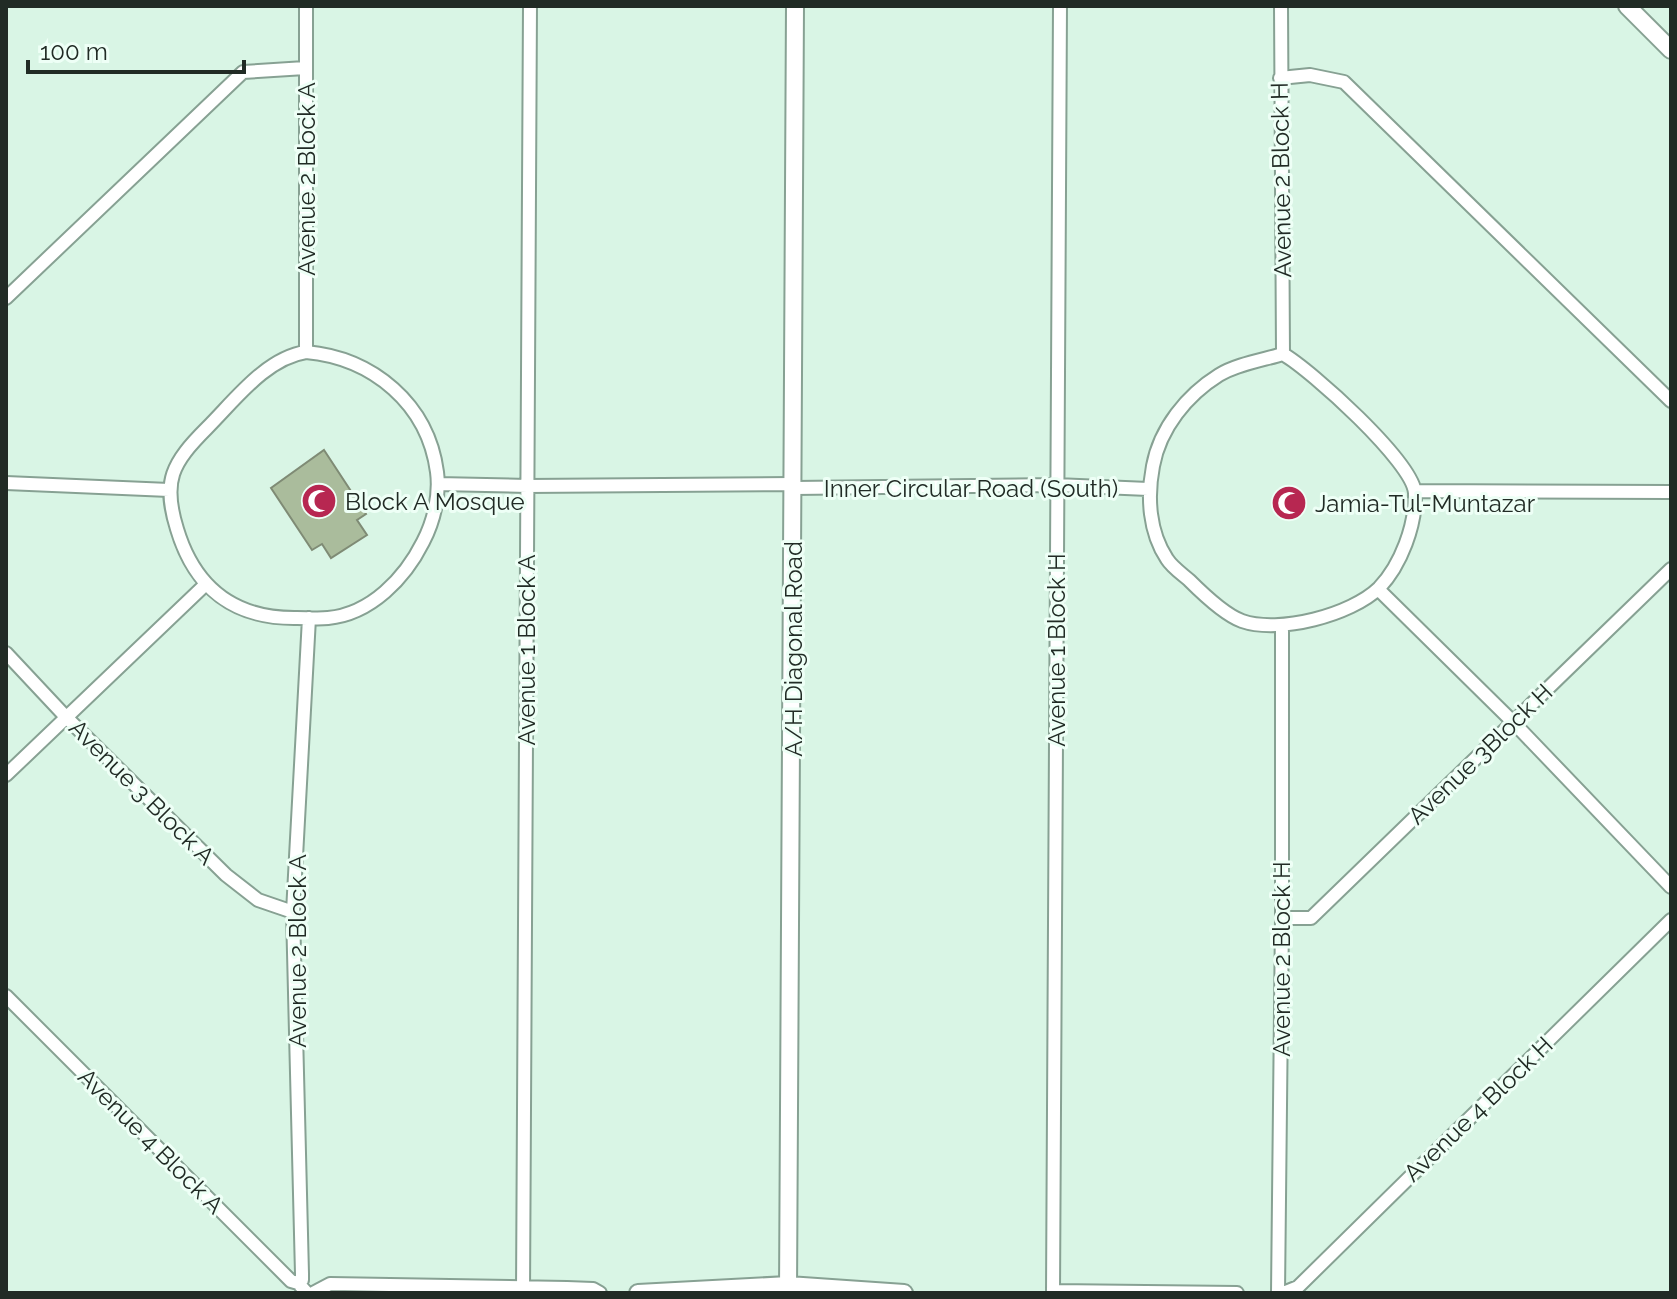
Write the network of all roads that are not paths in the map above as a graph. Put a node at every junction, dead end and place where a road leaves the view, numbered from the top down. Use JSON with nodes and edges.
{"nodes":[{"id":1,"x":306,"y":6,"type":"edge"},
{"id":2,"x":530,"y":6,"type":"edge"},
{"id":3,"x":795,"y":6,"type":"edge"},
{"id":4,"x":1060,"y":6,"type":"edge"},
{"id":5,"x":1281,"y":6,"type":"edge"},
{"id":6,"x":1627,"y":6,"type":"edge"},
{"id":7,"x":1671,"y":50,"type":"edge"},
{"id":8,"x":305,"y":68,"type":"junction"},
{"id":9,"x":1280,"y":78,"type":"junction"},
{"id":10,"x":6,"y":298,"type":"edge"},
{"id":11,"x":306,"y":352,"type":"junction"},
{"id":12,"x":1283,"y":354,"type":"junction"},
{"id":13,"x":1671,"y":401,"type":"edge"},
{"id":14,"x":6,"y":483,"type":"edge"},
{"id":15,"x":438,"y":484,"type":"junction"},
{"id":16,"x":1056,"y":485,"type":"junction"},
{"id":17,"x":527,"y":486,"type":"junction"},
{"id":18,"x":794,"y":486,"type":"junction"},
{"id":19,"x":1148,"y":489,"type":"junction"},
{"id":20,"x":169,"y":490,"type":"junction"},
{"id":21,"x":1415,"y":491,"type":"junction"},
{"id":22,"x":1671,"y":492,"type":"edge"},
{"id":23,"x":1671,"y":569,"type":"edge"},
{"id":24,"x":206,"y":584,"type":"junction"},
{"id":25,"x":1378,"y":589,"type":"junction"},
{"id":26,"x":309,"y":618,"type":"junction"},
{"id":27,"x":1282,"y":625,"type":"junction"},
{"id":28,"x":6,"y":653,"type":"edge"},
{"id":29,"x":65,"y":716,"type":"junction"},
{"id":30,"x":1513,"y":722,"type":"junction"},
{"id":31,"x":6,"y":775,"type":"edge"},
{"id":32,"x":1671,"y":887,"type":"edge"},
{"id":33,"x":293,"y":912,"type":"junction"},
{"id":34,"x":1282,"y":918,"type":"junction"},
{"id":35,"x":1671,"y":920,"type":"edge"},
{"id":36,"x":6,"y":996,"type":"edge"},
{"id":37,"x":298,"y":1283,"type":"junction"},
{"id":38,"x":788,"y":1289,"type":"edge"},
{"id":39,"x":523,"y":1291,"type":"edge"},
{"id":40,"x":1054,"y":1292,"type":"edge"},
{"id":41,"x":310,"y":1293,"type":"edge"},
{"id":42,"x":600,"y":1293,"type":"edge"},
{"id":43,"x":638,"y":1293,"type":"edge"},
{"id":44,"x":904,"y":1293,"type":"edge"},
{"id":45,"x":1237,"y":1293,"type":"edge"},
{"id":46,"x":1280,"y":1293,"type":"edge"}],
"edges":[{"from":1,"to":8,"type":"street","name":"Avenue 2 Block A"},
{"from":2,"to":17,"type":"street","name":"Avenue 1 Block A"},
{"from":3,"to":18,"type":"street","name":"A/H Diagonal Road"},
{"from":4,"to":16,"type":"street","name":"Avenue 1 Block H"},
{"from":5,"to":9,"type":"street","name":"Avenue 2 Block H"},
{"from":6,"to":7,"type":"street"},
{"from":8,"to":10,"type":"street"},
{"from":8,"to":11,"type":"street","name":"Avenue 2 Block A"},
{"from":9,"to":12,"type":"street","name":"Avenue 2 Block H"},
{"from":9,"to":13,"type":"street"},
{"from":11,"to":15,"type":"street"},
{"from":11,"to":20,"type":"street"},
{"from":12,"to":19,"type":"street"},
{"from":12,"to":21,"type":"street"},
{"from":14,"to":20,"type":"street"},
{"from":15,"to":17,"type":"street","name":"Inner Circular Road (South)"},
{"from":15,"to":26,"type":"street"},
{"from":16,"to":18,"type":"street","name":"Inner Circular Road (South)"},
{"from":16,"to":19,"type":"street","name":"Inner Circular Road (South)"},
{"from":16,"to":40,"type":"street","name":"Avenue 1 Block H"},
{"from":17,"to":18,"type":"street","name":"Inner Circular Road (South)"},
{"from":17,"to":39,"type":"street","name":"Avenue 1 Block A"},
{"from":18,"to":38,"type":"street","name":"A/H Diagonal Road"},
{"from":19,"to":27,"type":"street"},
{"from":20,"to":24,"type":"street"},
{"from":21,"to":22,"type":"street"},
{"from":21,"to":25,"type":"street"},
{"from":23,"to":30,"type":"street","name":"Avenue 3Block H"},
{"from":24,"to":26,"type":"street"},
{"from":24,"to":29,"type":"street"},
{"from":25,"to":27,"type":"street"},
{"from":25,"to":30,"type":"street"},
{"from":26,"to":33,"type":"street","name":"Avenue 2 Block A"},
{"from":27,"to":34,"type":"street","name":"Avenue 2 Block H"},
{"from":28,"to":29,"type":"street","name":"Avenue 3 Block A"},
{"from":29,"to":31,"type":"street"},
{"from":29,"to":33,"type":"street","name":"Avenue 3 Block A"},
{"from":30,"to":32,"type":"street"},
{"from":30,"to":34,"type":"street","name":"Avenue 3Block H"},
{"from":33,"to":37,"type":"street","name":"Avenue 2 Block A"},
{"from":34,"to":46,"type":"street","name":"Avenue 2 Block H"},
{"from":35,"to":46,"type":"street","name":"Avenue 4 Block H"},
{"from":36,"to":37,"type":"street","name":"Avenue 4 Block A"},
{"from":37,"to":41,"type":"street","name":"Avenue 4 Block A"},
{"from":38,"to":43,"type":"street"},
{"from":38,"to":44,"type":"street"},
{"from":39,"to":41,"type":"street"},
{"from":39,"to":42,"type":"street"},
{"from":40,"to":45,"type":"street"}]}
